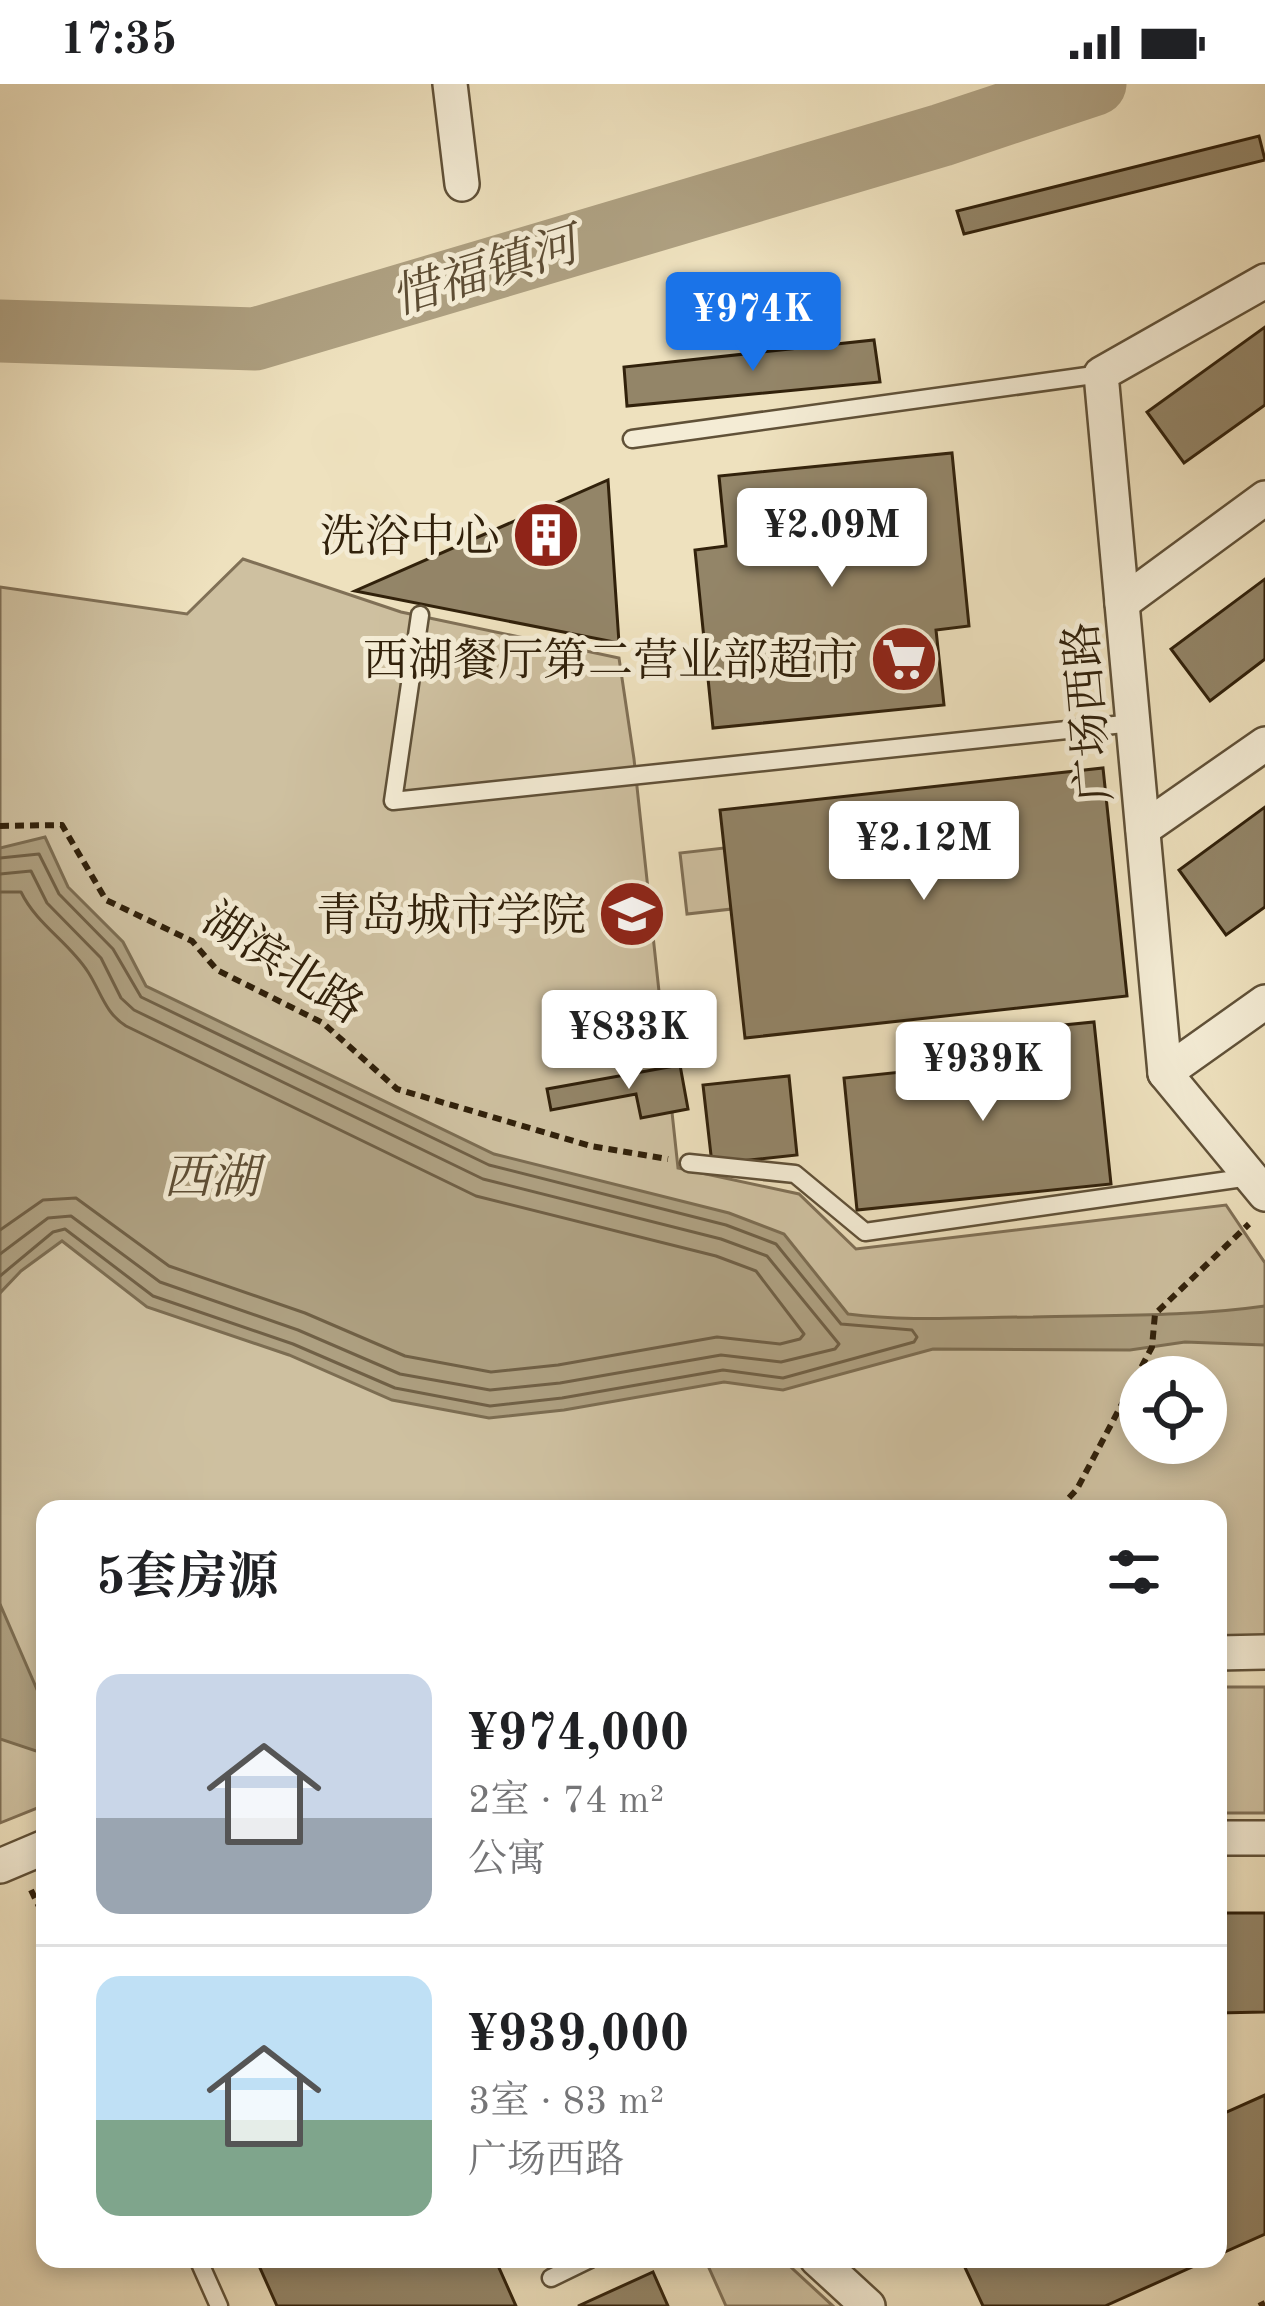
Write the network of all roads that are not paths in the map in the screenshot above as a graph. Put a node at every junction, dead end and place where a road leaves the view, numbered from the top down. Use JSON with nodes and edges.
{"nodes":[{"id":1,"x":450,"y":84,"type":"edge"},
{"id":2,"x":462,"y":184,"type":"dead end"},
{"id":3,"x":1265,"y":281,"type":"edge"},
{"id":4,"x":1101,"y":374,"type":"junction"},
{"id":5,"x":632,"y":439,"type":"dead end"},
{"id":6,"x":1265,"y":498,"type":"edge"},
{"id":7,"x":1122,"y":603,"type":"junction"},
{"id":8,"x":420,"y":615,"type":"dead end"},
{"id":9,"x":1133,"y":723,"type":"junction"},
{"id":10,"x":1265,"y":744,"type":"edge"},
{"id":11,"x":1143,"y":829,"type":"junction"},
{"id":12,"x":1265,"y":1002,"type":"edge"},
{"id":13,"x":1165,"y":1072,"type":"junction"},
{"id":14,"x":689,"y":1163,"type":"road end"},
{"id":15,"x":1255,"y":1198,"type":"edge"},
{"id":16,"x":1265,"y":1652,"type":"edge"},
{"id":17,"x":1227,"y":1653,"type":"edge"},
{"id":18,"x":1227,"y":1838,"type":"edge"},
{"id":19,"x":1265,"y":1838,"type":"edge"},
{"id":20,"x":36,"y":1851,"type":"edge"},
{"id":21,"x":0,"y":1866,"type":"edge"},
{"id":22,"x":202,"y":2268,"type":"edge"},
{"id":23,"x":572,"y":2268,"type":"edge"},
{"id":24,"x":551,"y":2278,"type":"dead end"},
{"id":25,"x":219,"y":2306,"type":"edge"}],
"edges":[{"from":1,"to":2,"type":"street"},
{"from":3,"to":4,"type":"street"},
{"from":4,"to":5,"type":"lane"},
{"from":4,"to":7,"type":"street","name":"广场西路"},
{"from":6,"to":7,"type":"street"},
{"from":7,"to":9,"type":"street","name":"广场西路"},
{"from":8,"to":9,"type":"lane"},
{"from":9,"to":11,"type":"street","name":"广场西路"},
{"from":10,"to":11,"type":"street"},
{"from":11,"to":13,"type":"street","name":"广场西路"},
{"from":12,"to":13,"type":"street"},
{"from":13,"to":15,"type":"street"},
{"from":14,"to":15,"type":"lane"},
{"from":16,"to":17,"type":"street"},
{"from":18,"to":19,"type":"street"},
{"from":20,"to":21,"type":"street"},
{"from":22,"to":25,"type":"lane"},
{"from":23,"to":24,"type":"lane"}]}
